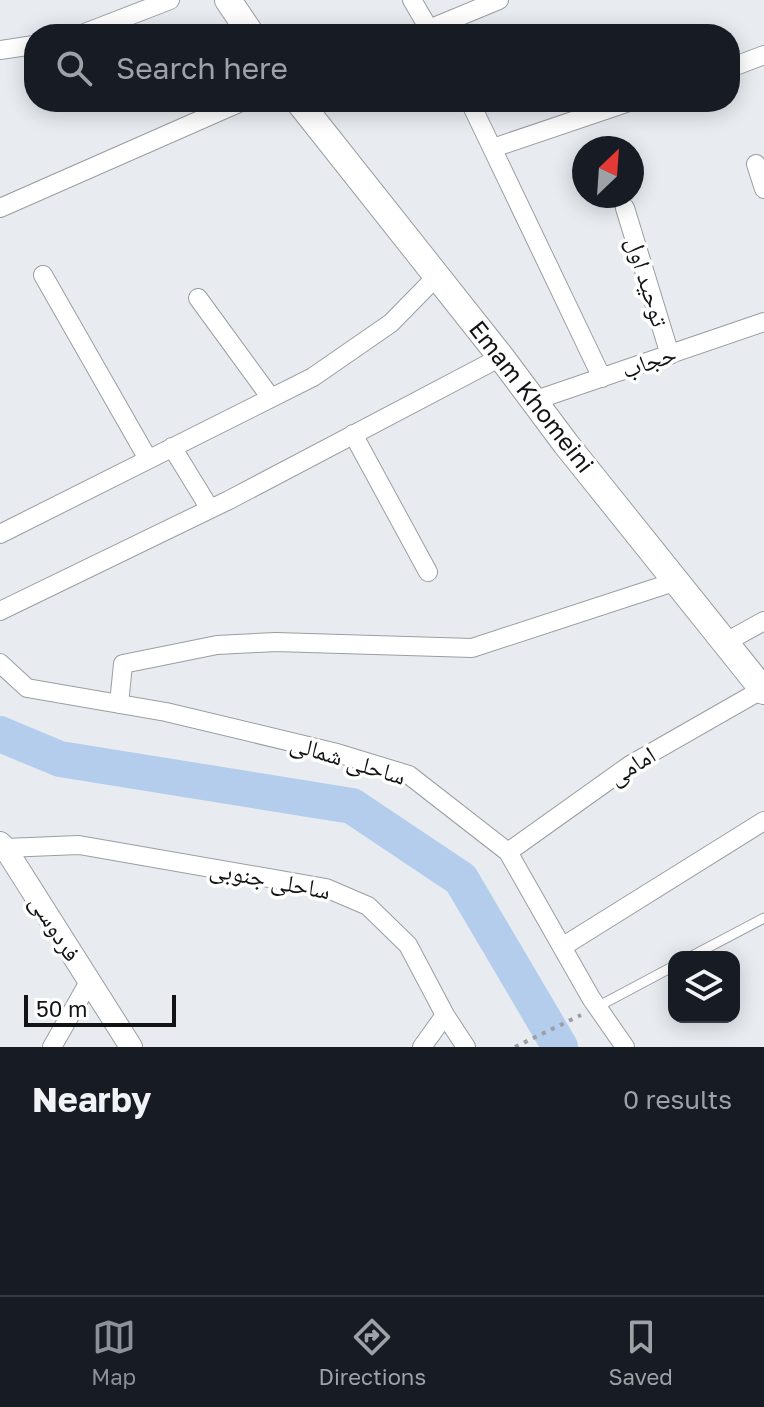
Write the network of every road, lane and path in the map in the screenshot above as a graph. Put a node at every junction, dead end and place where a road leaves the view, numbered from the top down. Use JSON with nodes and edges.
{"nodes":[{"id":1,"x":170,"y":0,"type":"edge"},
{"id":2,"x":228,"y":0,"type":"edge"},
{"id":3,"x":412,"y":0,"type":"edge"},
{"id":4,"x":499,"y":0,"type":"edge"},
{"id":5,"x":108,"y":24,"type":"edge"},
{"id":6,"x":244,"y":24,"type":"edge"},
{"id":7,"x":427,"y":24,"type":"edge"},
{"id":8,"x":446,"y":24,"type":"edge"},
{"id":9,"x":24,"y":46,"type":"edge"},
{"id":10,"x":0,"y":50,"type":"edge"},
{"id":11,"x":764,"y":55,"type":"edge"},
{"id":12,"x":740,"y":64,"type":"edge"},
{"id":13,"x":218,"y":112,"type":"edge"},
{"id":14,"x":307,"y":112,"type":"edge"},
{"id":15,"x":475,"y":112,"type":"edge"},
{"id":16,"x":599,"y":112,"type":"edge"},
{"id":17,"x":493,"y":148,"type":"junction"},
{"id":18,"x":756,"y":164,"type":"dead end"},
{"id":19,"x":764,"y":189,"type":"edge"},
{"id":20,"x":0,"y":208,"type":"edge"},
{"id":21,"x":625,"y":208,"type":"dead end"},
{"id":22,"x":43,"y":275,"type":"dead end"},
{"id":23,"x":437,"y":276,"type":"junction"},
{"id":24,"x":198,"y":298,"type":"dead end"},
{"id":25,"x":764,"y":322,"type":"edge"},
{"id":26,"x":670,"y":355,"type":"junction"},
{"id":27,"x":501,"y":357,"type":"junction"},
{"id":28,"x":602,"y":378,"type":"junction"},
{"id":29,"x":271,"y":398,"type":"junction"},
{"id":30,"x":533,"y":401,"type":"junction"},
{"id":31,"x":353,"y":434,"type":"junction"},
{"id":32,"x":172,"y":447,"type":"junction"},
{"id":33,"x":148,"y":459,"type":"junction"},
{"id":34,"x":210,"y":509,"type":"junction"},
{"id":35,"x":0,"y":534,"type":"edge"},
{"id":36,"x":428,"y":572,"type":"dead end"},
{"id":37,"x":677,"y":581,"type":"junction"},
{"id":38,"x":0,"y":611,"type":"edge"},
{"id":39,"x":764,"y":621,"type":"edge"},
{"id":40,"x":726,"y":642,"type":"junction"},
{"id":41,"x":0,"y":663,"type":"edge"},
{"id":42,"x":764,"y":690,"type":"edge"},
{"id":43,"x":119,"y":704,"type":"junction"},
{"id":44,"x":764,"y":821,"type":"edge"},
{"id":45,"x":2,"y":846,"type":"edge"},
{"id":46,"x":508,"y":852,"type":"junction"},
{"id":47,"x":764,"y":918,"type":"edge"},
{"id":48,"x":562,"y":947,"type":"junction"},
{"id":49,"x":701,"y":951,"type":"edge"},
{"id":50,"x":668,"y":969,"type":"edge"},
{"id":51,"x":89,"y":982,"type":"junction"},
{"id":52,"x":597,"y":1007,"type":"junction"},
{"id":53,"x":445,"y":1015,"type":"junction"},
{"id":54,"x":52,"y":1047,"type":"edge"},
{"id":55,"x":131,"y":1047,"type":"edge"},
{"id":56,"x":422,"y":1047,"type":"edge"},
{"id":57,"x":466,"y":1047,"type":"edge"},
{"id":58,"x":515,"y":1047,"type":"edge"},
{"id":59,"x":625,"y":1047,"type":"edge"}],
"edges":[{"from":1,"to":5,"type":"street"},
{"from":2,"to":6,"type":"main road"},
{"from":3,"to":7,"type":"street"},
{"from":4,"to":8,"type":"street"},
{"from":9,"to":10,"type":"street"},
{"from":11,"to":12,"type":"street"},
{"from":13,"to":20,"type":"street"},
{"from":14,"to":23,"type":"main road","name":"Emam Khomeini"},
{"from":15,"to":17,"type":"street"},
{"from":16,"to":17,"type":"street"},
{"from":17,"to":28,"type":"street"},
{"from":18,"to":19,"type":"street"},
{"from":21,"to":26,"type":"street","name":"توحید اول"},
{"from":22,"to":33,"type":"street"},
{"from":23,"to":27,"type":"main road","name":"Emam Khomeini"},
{"from":23,"to":29,"type":"street"},
{"from":24,"to":29,"type":"street"},
{"from":25,"to":26,"type":"street","name":"حجاب"},
{"from":26,"to":28,"type":"street","name":"حجاب"},
{"from":27,"to":30,"type":"main road","name":"Emam Khomeini"},
{"from":27,"to":31,"type":"street"},
{"from":28,"to":30,"type":"street","name":"حجاب"},
{"from":29,"to":32,"type":"street"},
{"from":30,"to":37,"type":"main road","name":"Emam Khomeini"},
{"from":31,"to":34,"type":"street"},
{"from":31,"to":36,"type":"street"},
{"from":32,"to":33,"type":"street"},
{"from":32,"to":34,"type":"street"},
{"from":33,"to":35,"type":"street"},
{"from":34,"to":38,"type":"street"},
{"from":37,"to":40,"type":"main road","name":"Emam Khomeini"},
{"from":37,"to":43,"type":"street"},
{"from":39,"to":40,"type":"street"},
{"from":40,"to":42,"type":"main road","name":"Emam Khomeini"},
{"from":41,"to":43,"type":"street","name":"ساحلی شمالی"},
{"from":42,"to":46,"type":"street","name":"امامی"},
{"from":43,"to":46,"type":"street","name":"ساحلی شمالی"},
{"from":44,"to":48,"type":"street"},
{"from":45,"to":51,"type":"street","name":"فردوسی"},
{"from":45,"to":53,"type":"street","name":"ساحلی جنوبی"},
{"from":46,"to":48,"type":"street","name":"ساحلی شمالی"},
{"from":47,"to":49,"type":"lane"},
{"from":48,"to":52,"type":"street","name":"ساحلی شمالی"},
{"from":50,"to":52,"type":"lane"},
{"from":51,"to":54,"type":"street"},
{"from":51,"to":55,"type":"street","name":"فردوسی"},
{"from":52,"to":58,"type":"path"},
{"from":52,"to":59,"type":"street","name":"ساحلی شمالی"},
{"from":53,"to":56,"type":"street"},
{"from":53,"to":57,"type":"street","name":"ساحلی جنوبی"}]}
